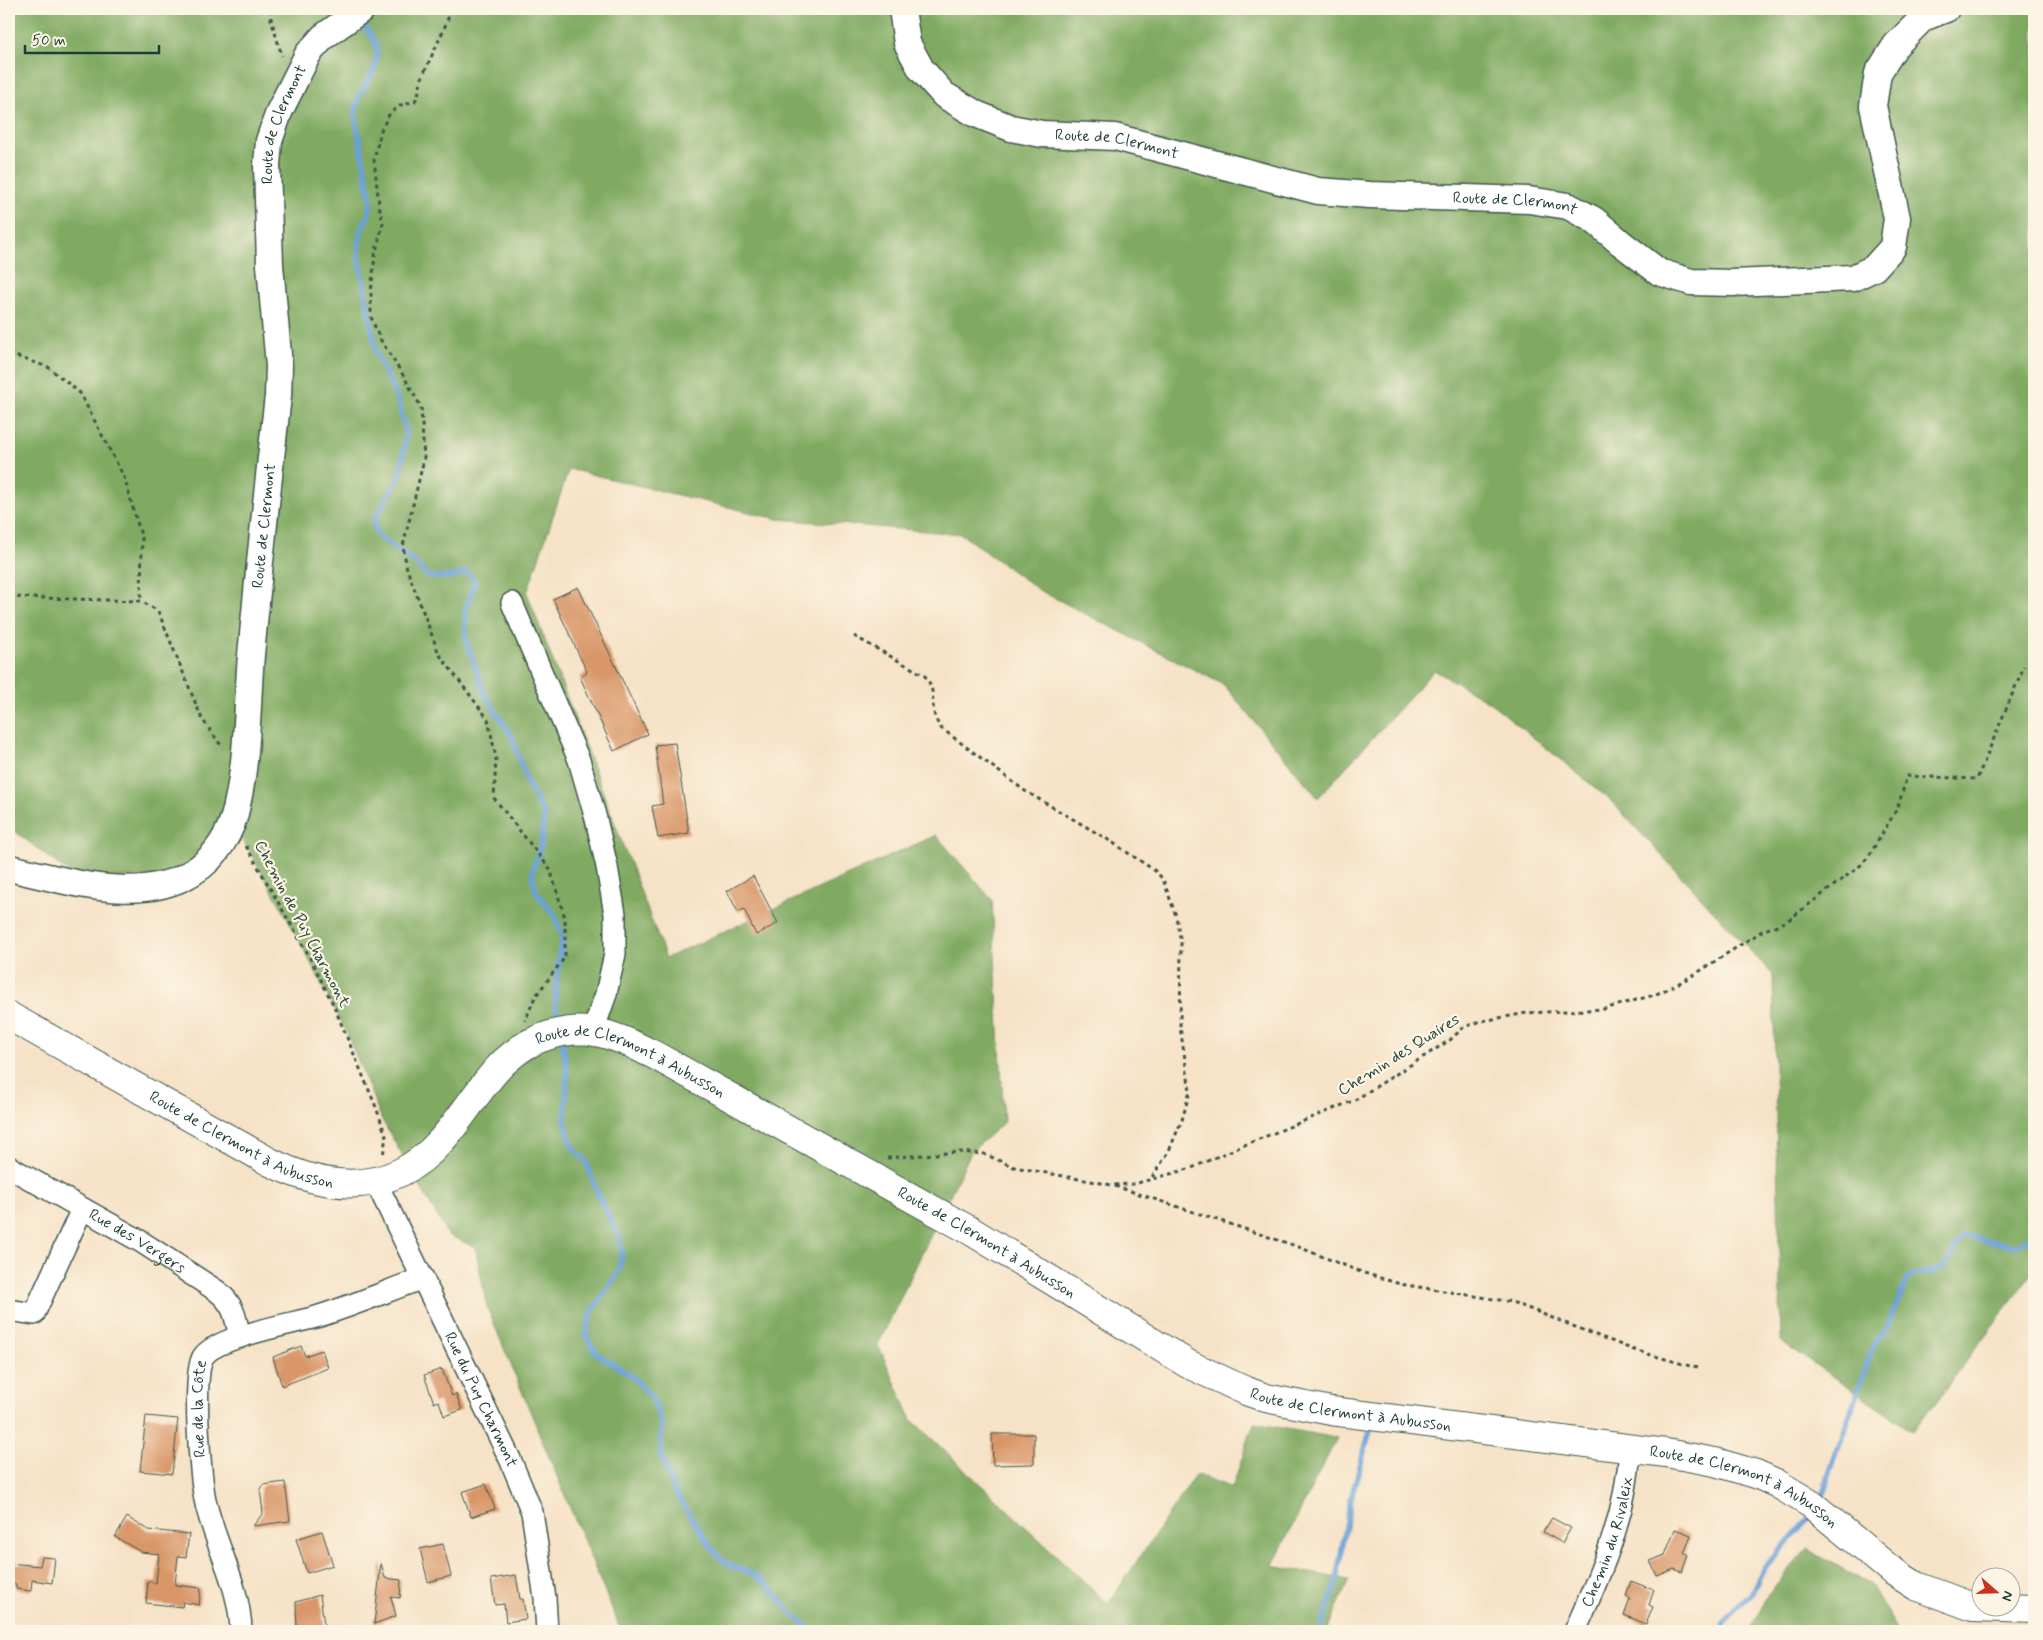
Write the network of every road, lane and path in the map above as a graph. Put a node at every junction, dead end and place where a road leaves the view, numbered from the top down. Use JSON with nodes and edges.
{"nodes":[{"id":1,"x":271,"y":9,"type":"edge"},
{"id":2,"x":451,"y":9,"type":"edge"},
{"id":3,"x":902,"y":9,"type":"edge"},
{"id":4,"x":1946,"y":9,"type":"edge"},
{"id":5,"x":353,"y":15,"type":"edge"},
{"id":6,"x":291,"y":85,"type":"junction"},
{"id":7,"x":9,"y":354,"type":"edge"},
{"id":8,"x":9,"y":597,"type":"edge"},
{"id":9,"x":141,"y":601,"type":"junction"},
{"id":10,"x":512,"y":603,"type":"dead end"},
{"id":11,"x":854,"y":636,"type":"dead end"},
{"id":12,"x":2024,"y":666,"type":"dead end"},
{"id":13,"x":244,"y":764,"type":"junction"},
{"id":14,"x":232,"y":821,"type":"junction"},
{"id":15,"x":9,"y":868,"type":"edge"},
{"id":16,"x":9,"y":1016,"type":"edge"},
{"id":17,"x":593,"y":1031,"type":"junction"},
{"id":18,"x":511,"y":1054,"type":"junction"},
{"id":19,"x":880,"y":1159,"type":"dead end"},
{"id":20,"x":9,"y":1167,"type":"edge"},
{"id":21,"x":375,"y":1180,"type":"junction"},
{"id":22,"x":1150,"y":1180,"type":"junction"},
{"id":23,"x":1112,"y":1186,"type":"junction"},
{"id":24,"x":82,"y":1209,"type":"junction"},
{"id":25,"x":423,"y":1278,"type":"junction"},
{"id":26,"x":9,"y":1310,"type":"edge"},
{"id":27,"x":240,"y":1338,"type":"junction"},
{"id":28,"x":1697,"y":1368,"type":"dead end"},
{"id":29,"x":1630,"y":1449,"type":"junction"},
{"id":30,"x":2034,"y":1609,"type":"edge"},
{"id":31,"x":241,"y":1631,"type":"edge"},
{"id":32,"x":547,"y":1631,"type":"edge"},
{"id":33,"x":1575,"y":1631,"type":"edge"}],
"edges":[{"from":1,"to":6,"type":"path"},
{"from":2,"to":18,"type":"path"},
{"from":3,"to":4,"type":"street","name":"Route de Clermont"},
{"from":5,"to":6,"type":"street","name":"Route de Clermont"},
{"from":6,"to":13,"type":"street","name":"Route de Clermont"},
{"from":7,"to":9,"type":"path"},
{"from":8,"to":9,"type":"path"},
{"from":9,"to":13,"type":"path"},
{"from":10,"to":17,"type":"street"},
{"from":11,"to":22,"type":"path"},
{"from":12,"to":22,"type":"path","name":"Chemin des Quaires"},
{"from":13,"to":14,"type":"street","name":"Route de Clermont"},
{"from":14,"to":15,"type":"street","name":"Route de Clermont"},
{"from":14,"to":21,"type":"path","name":"Chemin de Puy Charmont"},
{"from":16,"to":21,"type":"main road","name":"Route de Clermont à Aubusson"},
{"from":17,"to":18,"type":"main road","name":"Route de Clermont à Aubusson"},
{"from":17,"to":29,"type":"main road","name":"Route de Clermont à Aubusson"},
{"from":18,"to":21,"type":"main road","name":"Route de Clermont à Aubusson"},
{"from":19,"to":23,"type":"path","name":"Chemin des Quaires"},
{"from":20,"to":24,"type":"street","name":"Rue des Vergers"},
{"from":21,"to":25,"type":"street","name":"Rue du Puy Charmont"},
{"from":22,"to":23,"type":"path","name":"Chemin des Quaires"},
{"from":23,"to":28,"type":"path"},
{"from":24,"to":26,"type":"street"},
{"from":24,"to":27,"type":"street","name":"Rue des Vergers"},
{"from":25,"to":27,"type":"street","name":"Rue de la Côte"},
{"from":25,"to":32,"type":"street","name":"Rue du Puy Charmont"},
{"from":27,"to":31,"type":"street","name":"Rue de la Côte"},
{"from":29,"to":30,"type":"main road","name":"Route de Clermont à Aubusson"},
{"from":29,"to":33,"type":"street","name":"Chemin du Rivaleix"}]}
